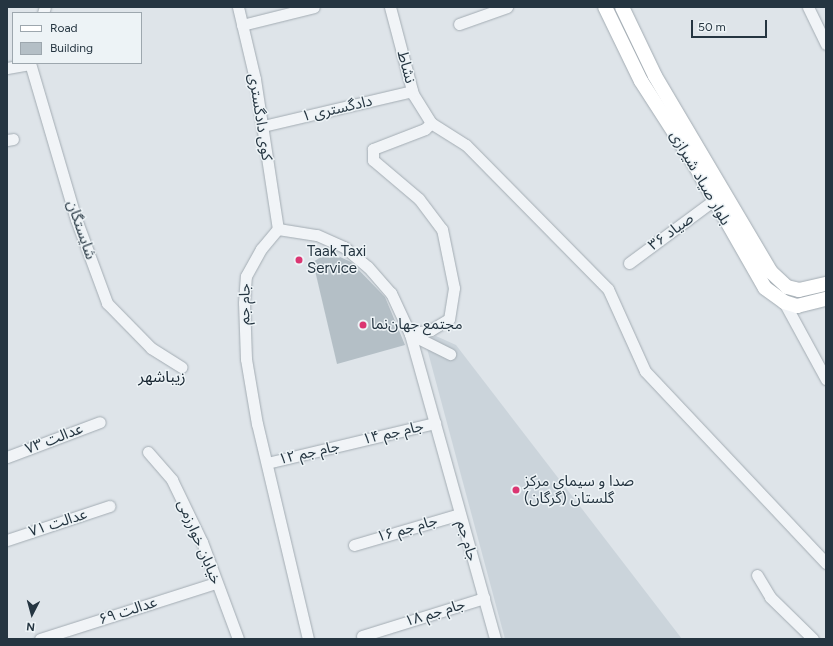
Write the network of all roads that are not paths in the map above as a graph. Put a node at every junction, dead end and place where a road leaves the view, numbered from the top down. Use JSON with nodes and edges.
{"nodes":[{"id":1,"x":238,"y":7,"type":"edge"},
{"id":2,"x":314,"y":7,"type":"edge"},
{"id":3,"x":390,"y":7,"type":"edge"},
{"id":4,"x":507,"y":7,"type":"edge"},
{"id":5,"x":605,"y":7,"type":"edge"},
{"id":6,"x":622,"y":7,"type":"edge"},
{"id":7,"x":808,"y":7,"type":"edge"},
{"id":8,"x":459,"y":24,"type":"dead end"},
{"id":9,"x":242,"y":25,"type":"junction"},
{"id":10,"x":824,"y":36,"type":"edge"},
{"id":11,"x":25,"y":64,"type":"edge"},
{"id":12,"x":30,"y":64,"type":"edge"},
{"id":13,"x":7,"y":68,"type":"edge"},
{"id":14,"x":412,"y":91,"type":"junction"},
{"id":15,"x":432,"y":123,"type":"junction"},
{"id":16,"x":262,"y":126,"type":"junction"},
{"id":17,"x":696,"y":156,"type":"junction"},
{"id":18,"x":714,"y":200,"type":"junction"},
{"id":19,"x":278,"y":229,"type":"junction"},
{"id":20,"x":629,"y":263,"type":"dead end"},
{"id":21,"x":826,"y":284,"type":"edge"},
{"id":22,"x":826,"y":299,"type":"edge"},
{"id":23,"x":784,"y":302,"type":"junction"},
{"id":24,"x":410,"y":334,"type":"junction"},
{"id":25,"x":450,"y":354,"type":"dead end"},
{"id":26,"x":181,"y":367,"type":"dead end"},
{"id":27,"x":826,"y":379,"type":"edge"},
{"id":28,"x":100,"y":422,"type":"dead end"},
{"id":29,"x":435,"y":424,"type":"junction"},
{"id":30,"x":351,"y":443,"type":"joint"},
{"id":31,"x":148,"y":452,"type":"dead end"},
{"id":32,"x":7,"y":457,"type":"edge"},
{"id":33,"x":267,"y":463,"type":"junction"},
{"id":34,"x":109,"y":506,"type":"dead end"},
{"id":35,"x":460,"y":514,"type":"junction"},
{"id":36,"x":7,"y":540,"type":"edge"},
{"id":37,"x":354,"y":544,"type":"dead end"},
{"id":38,"x":826,"y":563,"type":"edge"},
{"id":39,"x":757,"y":575,"type":"dead end"},
{"id":40,"x":216,"y":583,"type":"junction"},
{"id":41,"x":484,"y":598,"type":"junction"},
{"id":42,"x":362,"y":636,"type":"dead end"},
{"id":43,"x":40,"y":639,"type":"edge"},
{"id":44,"x":238,"y":639,"type":"edge"},
{"id":45,"x":308,"y":639,"type":"edge"},
{"id":46,"x":495,"y":639,"type":"edge"},
{"id":47,"x":813,"y":639,"type":"edge"}],
"edges":[{"from":1,"to":9,"type":"street","name":"کوی دادگستری"},
{"from":2,"to":9,"type":"street"},
{"from":3,"to":14,"type":"street","name":"نشاط"},
{"from":4,"to":8,"type":"street"},
{"from":5,"to":17,"type":"main road","name":"بلوار صیاد شیرازی"},
{"from":6,"to":17,"type":"main road","name":"بلوار صیاد شیرازی"},
{"from":7,"to":10,"type":"street"},
{"from":9,"to":16,"type":"street","name":"کوی دادگستری"},
{"from":11,"to":13,"type":"street"},
{"from":12,"to":26,"type":"street","name":"شایستگان"},
{"from":14,"to":15,"type":"street","name":"نشاط"},
{"from":14,"to":16,"type":"street","name":"دادگستری ۱"},
{"from":15,"to":24,"type":"street"},
{"from":15,"to":38,"type":"street"},
{"from":16,"to":19,"type":"street","name":"کوی دادگستری"},
{"from":17,"to":18,"type":"main road","name":"بلوار صیاد شیرازی"},
{"from":17,"to":21,"type":"main road","name":"بلوار صیاد شیرازی"},
{"from":18,"to":20,"type":"street","name":"صیاد ۳۶"},
{"from":18,"to":23,"type":"main road","name":"بلوار صیاد شیرازی"},
{"from":19,"to":24,"type":"street","name":"جام جم"},
{"from":19,"to":33,"type":"street","name":"جام جم"},
{"from":22,"to":23,"type":"main road","name":"بلوار صیاد شیرازی"},
{"from":23,"to":27,"type":"street"},
{"from":24,"to":25,"type":"street"},
{"from":24,"to":29,"type":"street","name":"جام جم"},
{"from":28,"to":32,"type":"street","name":"عدالت ۷۳"},
{"from":29,"to":30,"type":"street","name":"۱۴ جام جم"},
{"from":29,"to":35,"type":"street","name":"جام جم"},
{"from":30,"to":33,"type":"street","name":"۱۲ جام جم"},
{"from":31,"to":40,"type":"street","name":"خیابان خوارزمی"},
{"from":33,"to":45,"type":"street","name":"جام جم"},
{"from":34,"to":36,"type":"street","name":"عدالت ۷۱"},
{"from":35,"to":37,"type":"street","name":"۱۶ جام جم"},
{"from":35,"to":41,"type":"street","name":"جام جم"},
{"from":39,"to":47,"type":"street"},
{"from":40,"to":43,"type":"street","name":"عدالت ۶۹"},
{"from":40,"to":44,"type":"street","name":"خیابان خوارزمی"},
{"from":41,"to":42,"type":"street","name":"۱۸ جام جم"},
{"from":41,"to":46,"type":"street","name":"جام جم"}]}
